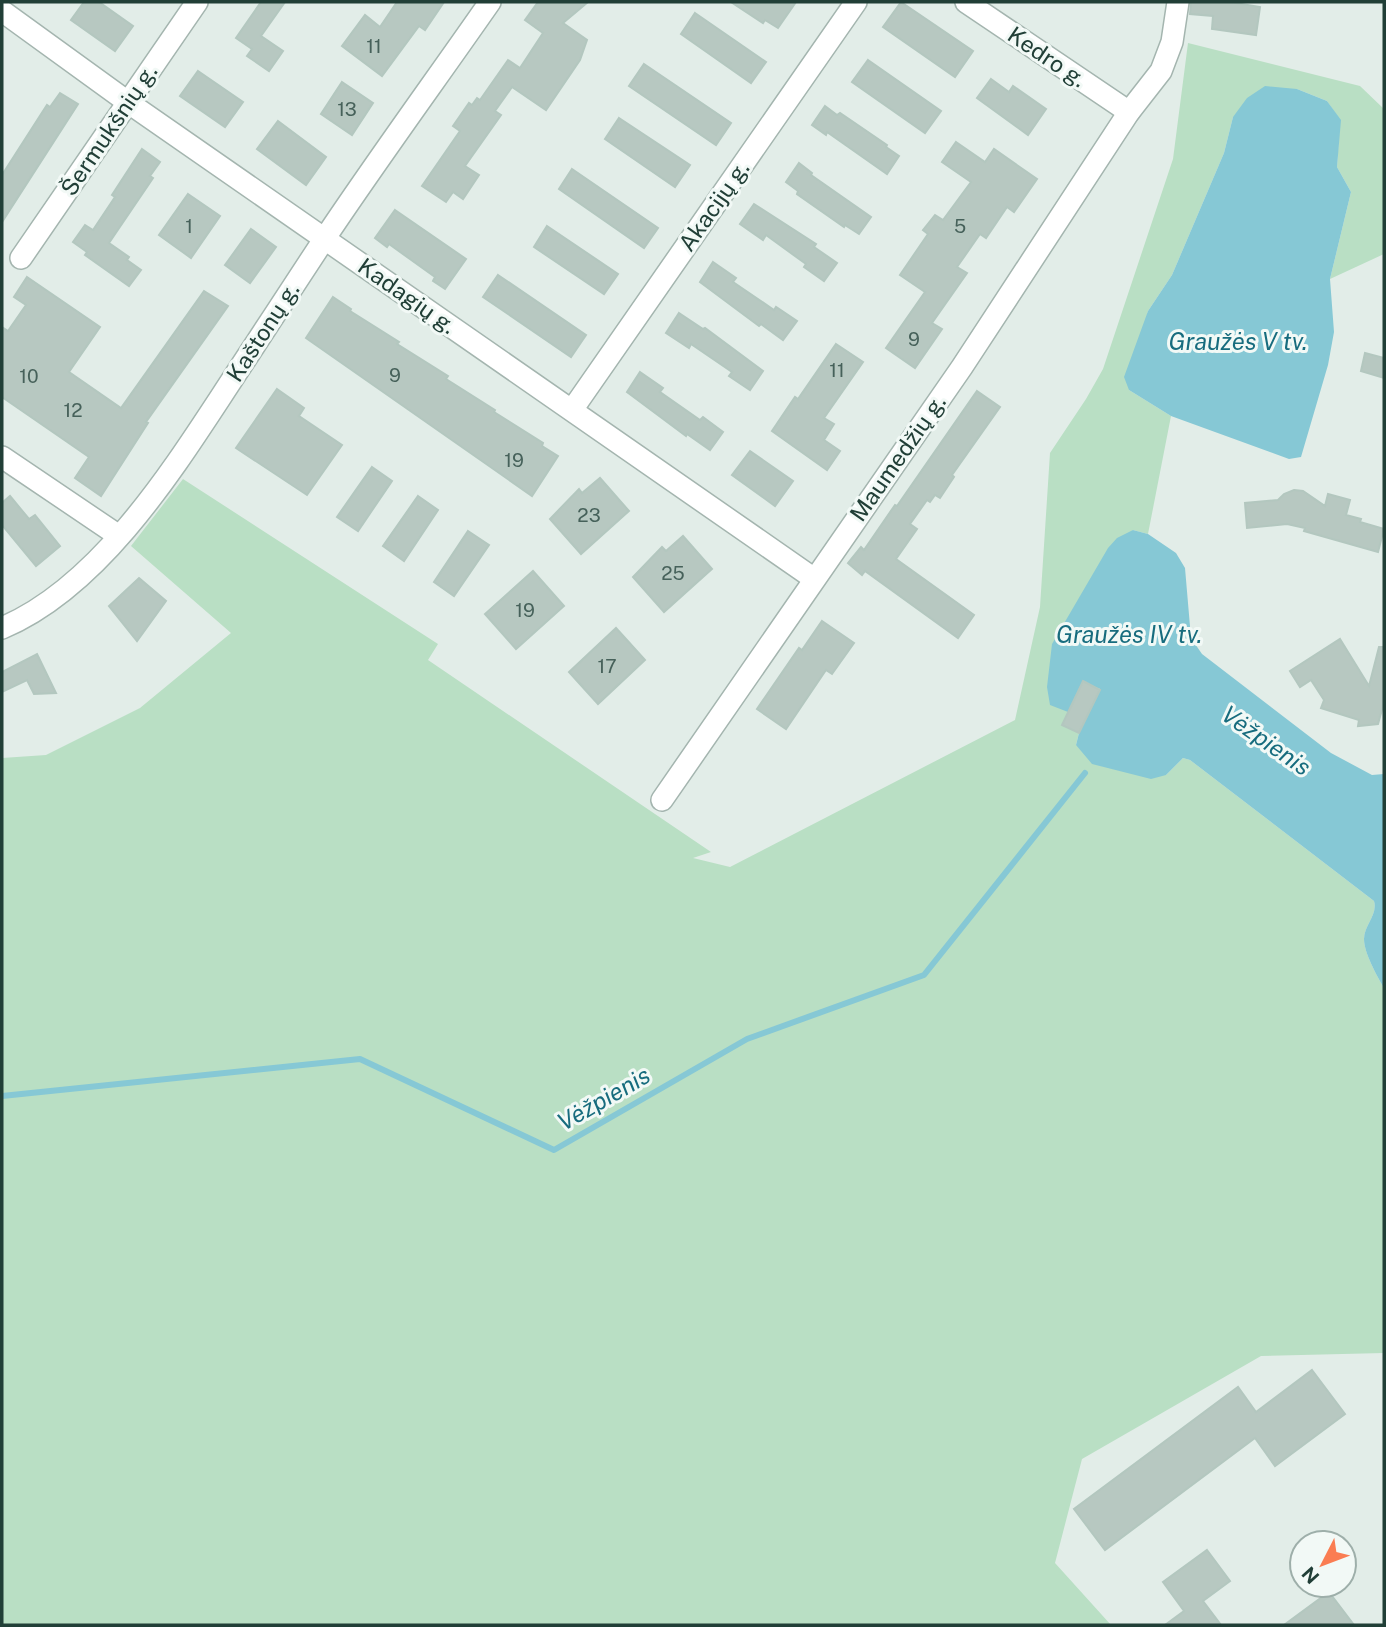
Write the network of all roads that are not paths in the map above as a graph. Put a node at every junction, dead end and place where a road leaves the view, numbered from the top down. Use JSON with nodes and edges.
{"nodes":[{"id":1,"x":197,"y":2,"type":"edge"},
{"id":2,"x":490,"y":2,"type":"edge"},
{"id":3,"x":856,"y":2,"type":"edge"},
{"id":4,"x":966,"y":2,"type":"edge"},
{"id":5,"x":1178,"y":2,"type":"edge"},
{"id":6,"x":2,"y":11,"type":"edge"},
{"id":7,"x":129,"y":103,"type":"junction"},
{"id":8,"x":1129,"y":112,"type":"junction"},
{"id":9,"x":325,"y":239,"type":"junction"},
{"id":10,"x":21,"y":258,"type":"dead end"},
{"id":11,"x":572,"y":410,"type":"junction"},
{"id":12,"x":2,"y":457,"type":"edge"},
{"id":13,"x":119,"y":536,"type":"junction"},
{"id":14,"x":813,"y":578,"type":"junction"},
{"id":15,"x":2,"y":628,"type":"edge"},
{"id":16,"x":662,"y":800,"type":"dead end"}],
"edges":[{"from":1,"to":7,"type":"street","name":"Šermukšnių g."},
{"from":2,"to":9,"type":"street","name":"Kaštonų g."},
{"from":3,"to":11,"type":"street","name":"Akacijų g."},
{"from":4,"to":8,"type":"street","name":"Kedro g."},
{"from":5,"to":8,"type":"street","name":"Maumedžių g."},
{"from":6,"to":7,"type":"street","name":"Kadagių g."},
{"from":7,"to":9,"type":"street","name":"Kadagių g."},
{"from":7,"to":10,"type":"street","name":"Šermukšnių g."},
{"from":8,"to":14,"type":"street","name":"Maumedžių g."},
{"from":9,"to":11,"type":"street","name":"Kadagių g."},
{"from":9,"to":13,"type":"street","name":"Kaštonų g."},
{"from":11,"to":14,"type":"street","name":"Kadagių g."},
{"from":12,"to":13,"type":"street"},
{"from":13,"to":15,"type":"street","name":"Kaštonų g."},
{"from":14,"to":16,"type":"street","name":"Maumedžių g."}]}
